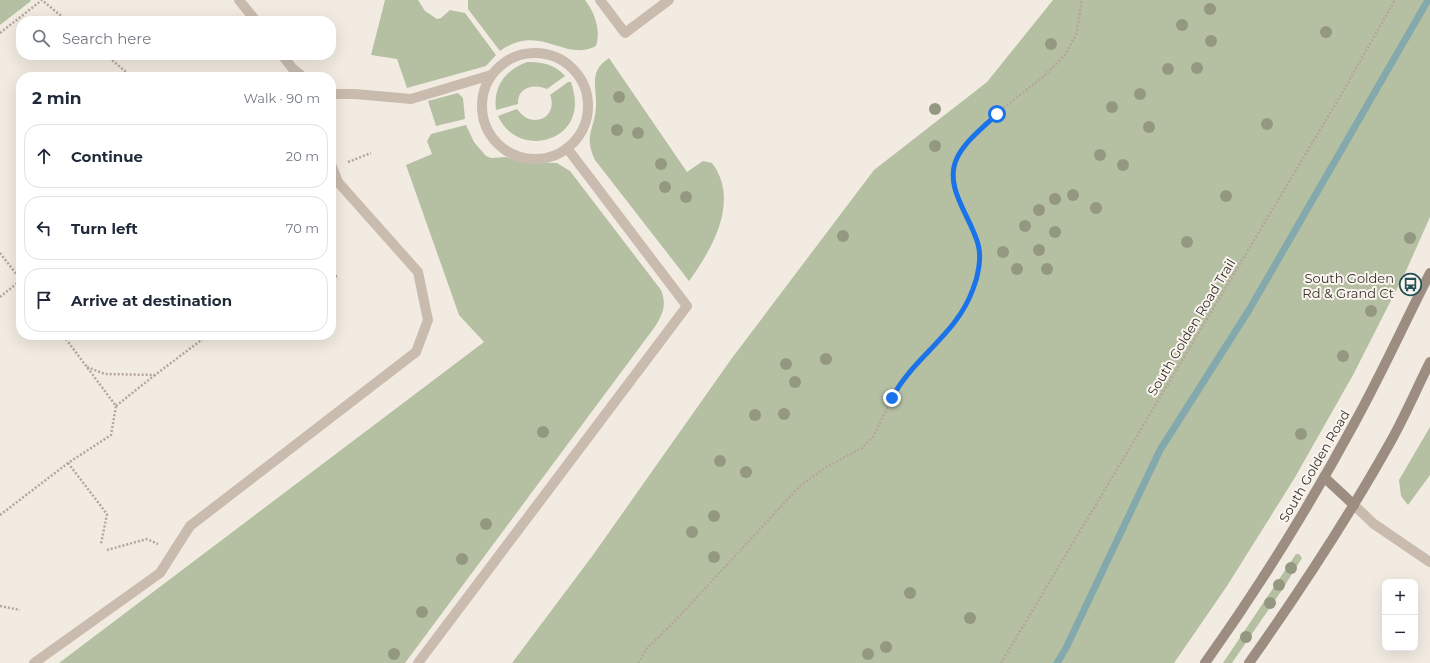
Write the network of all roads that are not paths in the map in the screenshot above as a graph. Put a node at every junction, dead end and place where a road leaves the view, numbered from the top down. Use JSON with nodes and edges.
{"nodes":[{"id":1,"x":239,"y":0,"type":"edge"},
{"id":2,"x":600,"y":0,"type":"edge"},
{"id":3,"x":669,"y":0,"type":"edge"},
{"id":4,"x":252,"y":16,"type":"edge"},
{"id":5,"x":286,"y":60,"type":"edge"},
{"id":6,"x":297,"y":72,"type":"edge"},
{"id":7,"x":491,"y":75,"type":"junction"},
{"id":8,"x":336,"y":94,"type":"edge"},
{"id":9,"x":567,"y":148,"type":"junction"},
{"id":10,"x":336,"y":177,"type":"edge"},
{"id":11,"x":1430,"y":273,"type":"edge"},
{"id":12,"x":1430,"y":362,"type":"edge"},
{"id":13,"x":1324,"y":477,"type":"junction"},
{"id":14,"x":1354,"y":505,"type":"junction"},
{"id":15,"x":1430,"y":562,"type":"edge"},
{"id":16,"x":34,"y":663,"type":"edge"},
{"id":17,"x":418,"y":663,"type":"edge"},
{"id":18,"x":1205,"y":663,"type":"edge"},
{"id":19,"x":1249,"y":663,"type":"edge"}],
"edges":[{"from":1,"to":4,"type":"street"},
{"from":2,"to":3,"type":"street"},
{"from":5,"to":6,"type":"street"},
{"from":7,"to":8,"type":"street"},
{"from":7,"to":9,"type":"street"},
{"from":7,"to":9,"type":"street"},
{"from":9,"to":17,"type":"street"},
{"from":10,"to":16,"type":"street"},
{"from":11,"to":13,"type":"main road","name":"South Golden Road"},
{"from":12,"to":14,"type":"main road"},
{"from":13,"to":14,"type":"main road"},
{"from":13,"to":18,"type":"main road","name":"South Golden Road"},
{"from":14,"to":15,"type":"street"},
{"from":14,"to":19,"type":"main road"}]}
